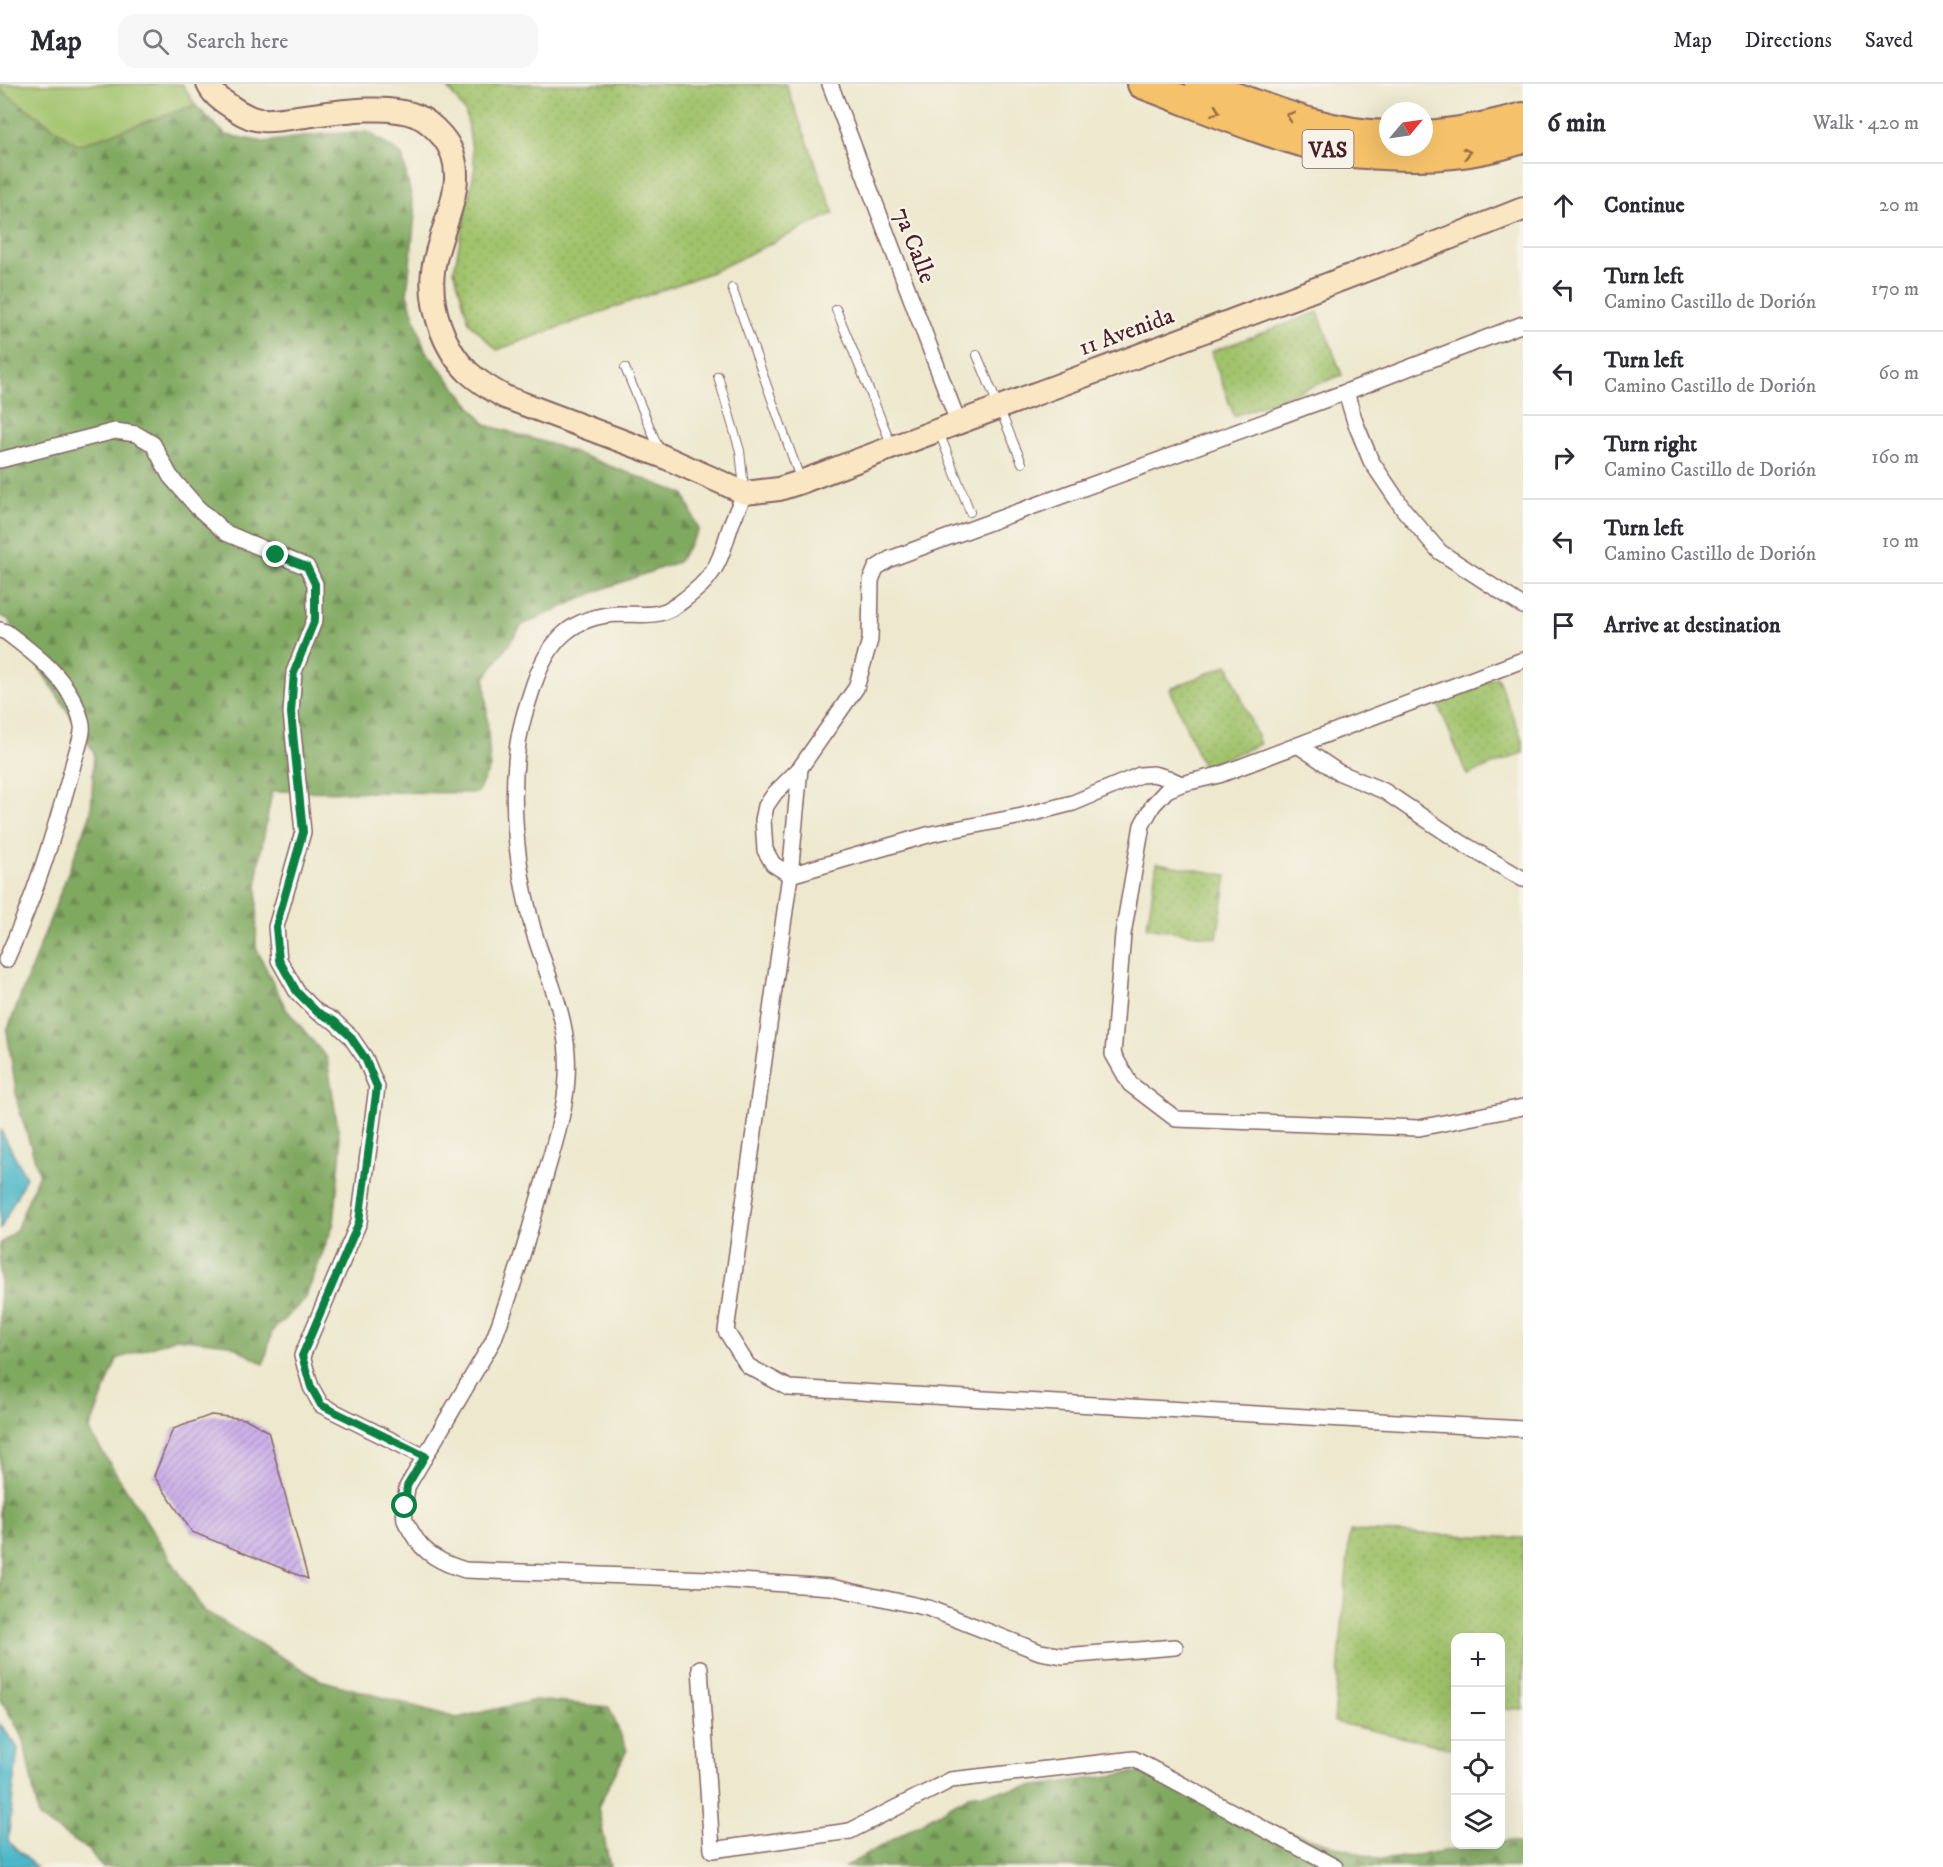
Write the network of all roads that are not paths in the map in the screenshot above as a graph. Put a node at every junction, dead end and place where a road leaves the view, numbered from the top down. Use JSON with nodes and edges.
{"nodes":[{"id":1,"x":830,"y":84,"type":"edge"},
{"id":2,"x":1142,"y":84,"type":"edge"},
{"id":3,"x":1200,"y":84,"type":"edge"},
{"id":4,"x":206,"y":86,"type":"edge"},
{"id":5,"x":1523,"y":117,"type":"edge"},
{"id":6,"x":1379,"y":134,"type":"edge"},
{"id":7,"x":1433,"y":134,"type":"edge"},
{"id":8,"x":1523,"y":139,"type":"edge"},
{"id":9,"x":1523,"y":209,"type":"edge"},
{"id":10,"x":732,"y":288,"type":"dead end"},
{"id":11,"x":836,"y":309,"type":"dead end"},
{"id":12,"x":1523,"y":324,"type":"edge"},
{"id":13,"x":977,"y":355,"type":"dead end"},
{"id":14,"x":625,"y":369,"type":"dead end"},
{"id":15,"x":718,"y":376,"type":"dead end"},
{"id":16,"x":1346,"y":392,"type":"junction"},
{"id":17,"x":999,"y":407,"type":"junction"},
{"id":18,"x":948,"y":426,"type":"junction"},
{"id":19,"x":892,"y":448,"type":"junction"},
{"id":20,"x":662,"y":456,"type":"junction"},
{"id":21,"x":0,"y":460,"type":"edge"},
{"id":22,"x":1022,"y":463,"type":"dead end"},
{"id":23,"x":801,"y":482,"type":"junction"},
{"id":24,"x":745,"y":493,"type":"junction"},
{"id":25,"x":970,"y":512,"type":"dead end"},
{"id":26,"x":1523,"y":606,"type":"edge"},
{"id":27,"x":0,"y":630,"type":"edge"},
{"id":28,"x":1523,"y":660,"type":"edge"},
{"id":29,"x":1299,"y":746,"type":"junction"},
{"id":30,"x":800,"y":768,"type":"junction"},
{"id":31,"x":1181,"y":784,"type":"junction"},
{"id":32,"x":790,"y":875,"type":"junction"},
{"id":33,"x":1523,"y":879,"type":"edge"},
{"id":34,"x":6,"y":960,"type":"dead end"},
{"id":35,"x":1523,"y":1107,"type":"edge"},
{"id":36,"x":1523,"y":1429,"type":"edge"},
{"id":37,"x":425,"y":1456,"type":"junction"},
{"id":38,"x":1175,"y":1647,"type":"dead end"},
{"id":39,"x":700,"y":1668,"type":"dead end"},
{"id":40,"x":1335,"y":1867,"type":"edge"}],
"edges":[{"from":1,"to":18,"type":"street","name":"7a Calle"},
{"from":2,"to":8,"type":"highway","number":"VAS","one_way":true},
{"from":6,"to":3,"type":"highway","number":"VAS","one_way":true},
{"from":4,"to":20,"type":"street"},
{"from":5,"to":7,"type":"highway"},
{"from":9,"to":17,"type":"street","name":"11 Avenida"},
{"from":10,"to":23,"type":"lane"},
{"from":11,"to":19,"type":"lane"},
{"from":12,"to":16,"type":"street"},
{"from":13,"to":17,"type":"lane"},
{"from":14,"to":20,"type":"lane"},
{"from":15,"to":24,"type":"lane"},
{"from":16,"to":26,"type":"street"},
{"from":16,"to":30,"type":"street"},
{"from":17,"to":18,"type":"street","name":"11 Avenida"},
{"from":17,"to":22,"type":"lane"},
{"from":18,"to":19,"type":"street","name":"11 Avenida"},
{"from":18,"to":25,"type":"lane"},
{"from":19,"to":23,"type":"street","name":"11 Avenida"},
{"from":20,"to":24,"type":"street"},
{"from":21,"to":37,"type":"street"},
{"from":23,"to":24,"type":"street","name":"11 Avenida"},
{"from":24,"to":37,"type":"street"},
{"from":27,"to":34,"type":"street"},
{"from":28,"to":29,"type":"street"},
{"from":29,"to":31,"type":"street"},
{"from":29,"to":33,"type":"street"},
{"from":30,"to":32,"type":"street"},
{"from":30,"to":32,"type":"street"},
{"from":31,"to":32,"type":"street"},
{"from":31,"to":35,"type":"street"},
{"from":32,"to":36,"type":"street"},
{"from":37,"to":38,"type":"street"},
{"from":39,"to":40,"type":"street"}]}
